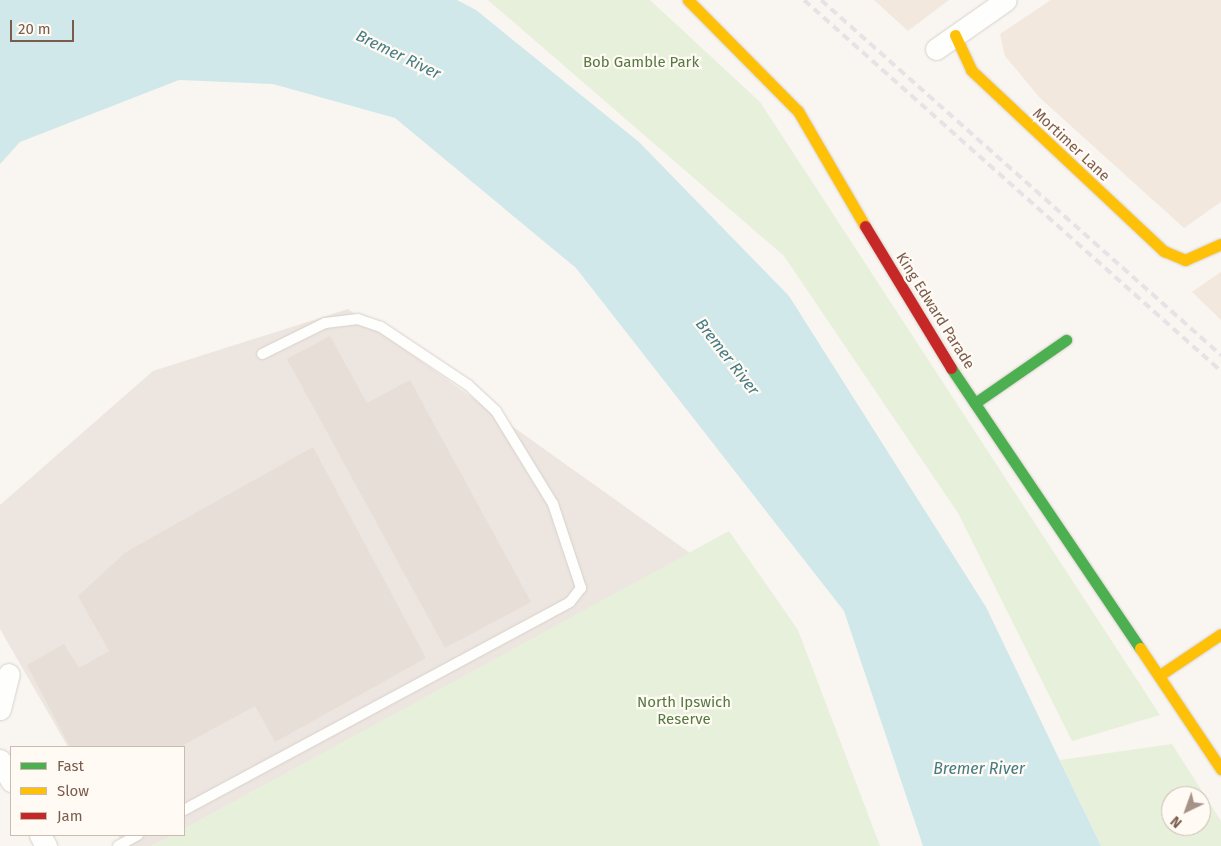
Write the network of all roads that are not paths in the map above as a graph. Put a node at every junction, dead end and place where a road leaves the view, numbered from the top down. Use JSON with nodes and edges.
{"nodes":[{"id":1,"x":688,"y":0,"type":"edge"},
{"id":2,"x":1006,"y":0,"type":"edge"},
{"id":3,"x":955,"y":34,"type":"junction"},
{"id":4,"x":936,"y":49,"type":"dead end"},
{"id":5,"x":1221,"y":244,"type":"edge"},
{"id":6,"x":1066,"y":340,"type":"dead end"},
{"id":7,"x":262,"y":354,"type":"dead end"},
{"id":8,"x":975,"y":403,"type":"junction"},
{"id":9,"x":1221,"y":634,"type":"edge"},
{"id":10,"x":9,"y":674,"type":"dead end"},
{"id":11,"x":1160,"y":675,"type":"junction"},
{"id":12,"x":0,"y":709,"type":"edge"},
{"id":13,"x":0,"y":760,"type":"edge"},
{"id":14,"x":1221,"y":769,"type":"edge"},
{"id":15,"x":10,"y":779,"type":"edge"},
{"id":16,"x":185,"y":809,"type":"edge"},
{"id":17,"x":136,"y":836,"type":"edge"},
{"id":18,"x":118,"y":846,"type":"edge"}],
"edges":[{"from":1,"to":8,"type":"street","name":"King Edward Parade"},
{"from":2,"to":3,"type":"street"},
{"from":3,"to":4,"type":"street"},
{"from":3,"to":5,"type":"street","name":"Mortimer Lane"},
{"from":6,"to":8,"type":"street"},
{"from":7,"to":16,"type":"lane"},
{"from":8,"to":11,"type":"street","name":"King Edward Parade"},
{"from":9,"to":11,"type":"street"},
{"from":10,"to":12,"type":"street"},
{"from":11,"to":14,"type":"street","name":"King Edward Parade"},
{"from":13,"to":15,"type":"street"},
{"from":17,"to":18,"type":"lane"}]}
